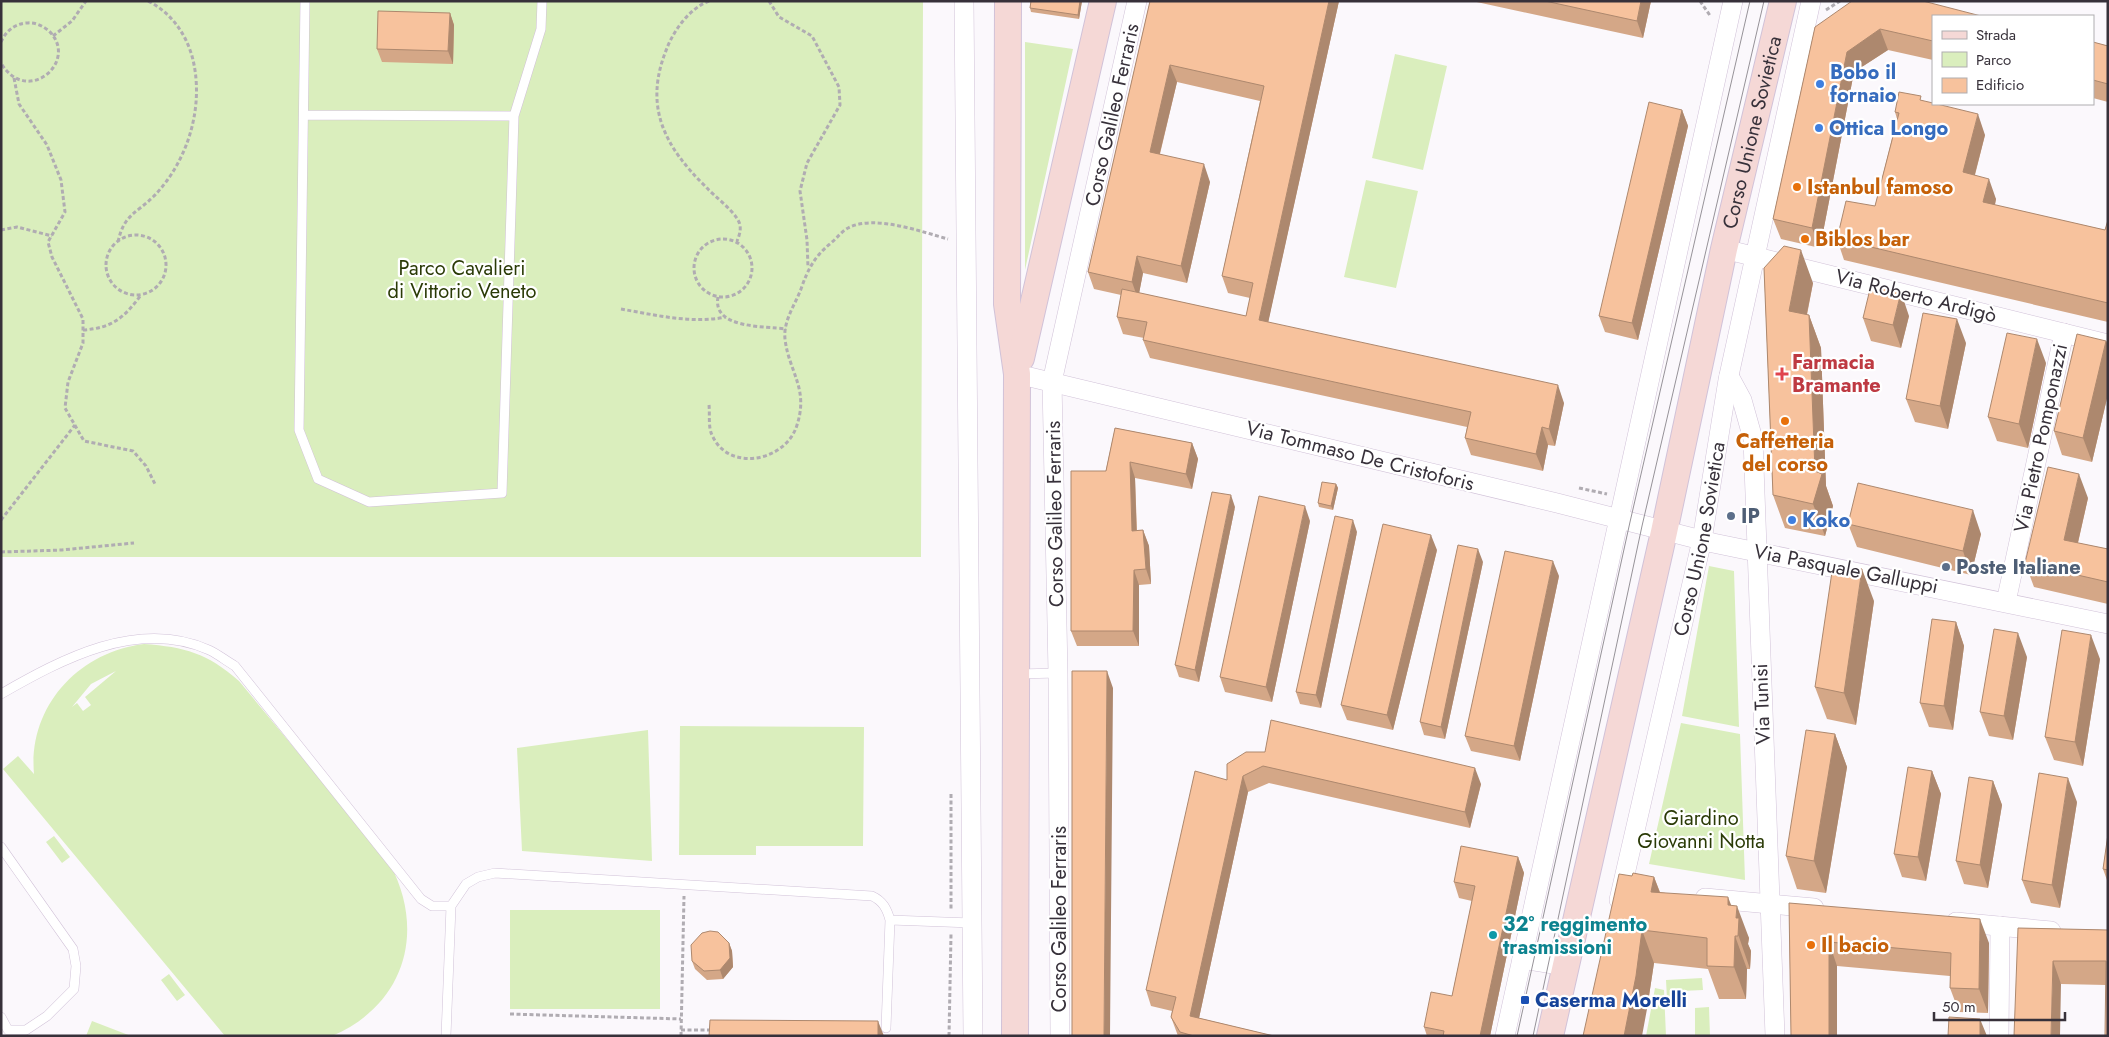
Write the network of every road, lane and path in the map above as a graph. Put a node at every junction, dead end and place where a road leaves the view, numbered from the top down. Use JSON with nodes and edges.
{"nodes":[{"id":1,"x":86,"y":1,"type":"edge"},
{"id":2,"x":148,"y":1,"type":"edge"},
{"id":3,"x":305,"y":1,"type":"edge"},
{"id":4,"x":542,"y":1,"type":"edge"},
{"id":5,"x":708,"y":1,"type":"edge"},
{"id":6,"x":769,"y":1,"type":"edge"},
{"id":7,"x":964,"y":1,"type":"edge"},
{"id":8,"x":1008,"y":1,"type":"edge"},
{"id":9,"x":1103,"y":1,"type":"edge"},
{"id":10,"x":1137,"y":1,"type":"edge"},
{"id":11,"x":1783,"y":1,"type":"edge"},
{"id":12,"x":1810,"y":1,"type":"edge"},
{"id":13,"x":1728,"y":3,"type":"edge"},
{"id":14,"x":1821,"y":29,"type":"edge"},
{"id":15,"x":53,"y":36,"type":"junction"},
{"id":16,"x":1,"y":42,"type":"edge"},
{"id":17,"x":1802,"y":42,"type":"junction"},
{"id":18,"x":1,"y":63,"type":"edge"},
{"id":19,"x":14,"y":78,"type":"junction"},
{"id":20,"x":304,"y":115,"type":"junction"},
{"id":21,"x":514,"y":116,"type":"junction"},
{"id":22,"x":1,"y":230,"type":"edge"},
{"id":23,"x":52,"y":236,"type":"junction"},
{"id":24,"x":949,"y":239,"type":"dead end"},
{"id":25,"x":737,"y":241,"type":"junction"},
{"id":26,"x":118,"y":242,"type":"junction"},
{"id":27,"x":1724,"y":249,"type":"junction"},
{"id":28,"x":1755,"y":256,"type":"junction"},
{"id":29,"x":808,"y":268,"type":"junction"},
{"id":30,"x":142,"y":294,"type":"junction"},
{"id":31,"x":718,"y":297,"type":"junction"},
{"id":32,"x":621,"y":309,"type":"dead end"},
{"id":33,"x":726,"y":317,"type":"junction"},
{"id":34,"x":83,"y":330,"type":"junction"},
{"id":35,"x":786,"y":330,"type":"junction"},
{"id":36,"x":2064,"y":333,"type":"junction"},
{"id":37,"x":2108,"y":344,"type":"edge"},
{"id":38,"x":1017,"y":374,"type":"junction"},
{"id":39,"x":1729,"y":376,"type":"junction"},
{"id":40,"x":1052,"y":382,"type":"junction"},
{"id":41,"x":709,"y":406,"type":"dead end"},
{"id":42,"x":75,"y":425,"type":"junction"},
{"id":43,"x":155,"y":484,"type":"dead end"},
{"id":44,"x":1571,"y":486,"type":"dead end"},
{"id":45,"x":1609,"y":495,"type":"dead end"},
{"id":46,"x":1619,"y":518,"type":"junction"},
{"id":47,"x":1,"y":520,"type":"edge"},
{"id":48,"x":1664,"y":532,"type":"junction"},
{"id":49,"x":1702,"y":540,"type":"junction"},
{"id":50,"x":134,"y":543,"type":"dead end"},
{"id":51,"x":1756,"y":551,"type":"junction"},
{"id":52,"x":1,"y":552,"type":"edge"},
{"id":53,"x":2006,"y":602,"type":"junction"},
{"id":54,"x":2108,"y":624,"type":"edge"},
{"id":55,"x":1058,"y":673,"type":"junction"},
{"id":56,"x":1016,"y":674,"type":"junction"},
{"id":57,"x":1,"y":694,"type":"edge"},
{"id":58,"x":1,"y":847,"type":"edge"},
{"id":59,"x":684,"y":885,"type":"junction"},
{"id":60,"x":1621,"y":891,"type":"junction"},
{"id":61,"x":1642,"y":893,"type":"edge"},
{"id":62,"x":1692,"y":897,"type":"edge"},
{"id":63,"x":1768,"y":904,"type":"junction"},
{"id":64,"x":451,"y":906,"type":"junction"},
{"id":65,"x":1832,"y":910,"type":"edge"},
{"id":66,"x":890,"y":920,"type":"junction"},
{"id":67,"x":1615,"y":920,"type":"edge"},
{"id":68,"x":1941,"y":920,"type":"edge"},
{"id":69,"x":972,"y":923,"type":"junction"},
{"id":70,"x":2000,"y":926,"type":"junction"},
{"id":71,"x":2068,"y":932,"type":"edge"},
{"id":72,"x":1522,"y":959,"type":"junction"},
{"id":73,"x":1566,"y":966,"type":"junction"},
{"id":74,"x":510,"y":1014,"type":"dead end"},
{"id":75,"x":1,"y":1016,"type":"edge"},
{"id":76,"x":681,"y":1018,"type":"junction"},
{"id":77,"x":886,"y":1028,"type":"dead end"},
{"id":78,"x":681,"y":1030,"type":"junction"},
{"id":79,"x":720,"y":1030,"type":"edge"},
{"id":80,"x":446,"y":1036,"type":"edge"},
{"id":81,"x":681,"y":1036,"type":"edge"},
{"id":82,"x":973,"y":1036,"type":"edge"},
{"id":83,"x":1015,"y":1036,"type":"edge"},
{"id":84,"x":1060,"y":1036,"type":"edge"},
{"id":85,"x":1505,"y":1036,"type":"edge"},
{"id":86,"x":1550,"y":1036,"type":"edge"},
{"id":87,"x":1775,"y":1036,"type":"edge"},
{"id":88,"x":1999,"y":1036,"type":"edge"}],
"edges":[{"from":1,"to":15,"type":"path"},
{"from":2,"to":26,"type":"path"},
{"from":3,"to":20,"type":"lane"},
{"from":4,"to":21,"type":"lane"},
{"from":5,"to":25,"type":"path"},
{"from":6,"to":29,"type":"path"},
{"from":7,"to":69,"type":"street"},
{"from":8,"to":38,"type":"main road","name":"Corso Galileo Ferraris"},
{"from":9,"to":38,"type":"main road","name":"Corso Galileo Ferraris"},
{"from":10,"to":40,"type":"street","name":"Corso Galileo Ferraris"},
{"from":11,"to":27,"type":"main road","name":"Corso Unione Sovietica"},
{"from":12,"to":17,"type":"street","name":"Corso Unione Sovietica"},
{"from":13,"to":46,"type":"street"},
{"from":14,"to":17,"type":"street","name":"Corso Unione Sovietica"},
{"from":15,"to":16,"type":"path"},
{"from":15,"to":19,"type":"path"},
{"from":17,"to":28,"type":"street","name":"Corso Unione Sovietica"},
{"from":18,"to":19,"type":"path"},
{"from":19,"to":23,"type":"path"},
{"from":20,"to":21,"type":"lane"},
{"from":20,"to":21,"type":"lane"},
{"from":22,"to":23,"type":"path"},
{"from":23,"to":34,"type":"path"},
{"from":24,"to":29,"type":"path"},
{"from":25,"to":31,"type":"path"},
{"from":25,"to":31,"type":"path"},
{"from":26,"to":30,"type":"path"},
{"from":26,"to":30,"type":"path"},
{"from":27,"to":28,"type":"street","name":"Via Roberto Ardigò"},
{"from":27,"to":48,"type":"main road","name":"Corso Unione Sovietica"},
{"from":28,"to":36,"type":"street","name":"Via Roberto Ardigò"},
{"from":28,"to":39,"type":"street","name":"Corso Unione Sovietica"},
{"from":29,"to":35,"type":"path"},
{"from":30,"to":34,"type":"path"},
{"from":31,"to":33,"type":"path"},
{"from":32,"to":33,"type":"path"},
{"from":33,"to":35,"type":"path"},
{"from":34,"to":42,"type":"path"},
{"from":35,"to":41,"type":"path"},
{"from":36,"to":37,"type":"street","name":"Via Roberto Ardigò"},
{"from":36,"to":53,"type":"street","name":"Via Pietro Pomponazzi"},
{"from":38,"to":40,"type":"street","name":"Via Tommaso De Cristoforis"},
{"from":38,"to":56,"type":"main road","name":"Corso Galileo Ferraris"},
{"from":39,"to":49,"type":"street","name":"Corso Unione Sovietica"},
{"from":39,"to":51,"type":"street","name":"Via Tunisi"},
{"from":40,"to":46,"type":"street","name":"Via Tommaso De Cristoforis"},
{"from":40,"to":55,"type":"street","name":"Corso Galileo Ferraris"},
{"from":42,"to":43,"type":"path"},
{"from":42,"to":47,"type":"path"},
{"from":44,"to":45,"type":"path"},
{"from":46,"to":48,"type":"street","name":"Via Tommaso De Cristoforis"},
{"from":46,"to":72,"type":"street"},
{"from":48,"to":49,"type":"street","name":"Via Tommaso De Cristoforis"},
{"from":48,"to":73,"type":"main road","name":"Corso Unione Sovietica"},
{"from":49,"to":51,"type":"street","name":"Via Pasquale Galluppi"},
{"from":49,"to":60,"type":"street","name":"Corso Unione Sovietica"},
{"from":50,"to":52,"type":"path"},
{"from":51,"to":53,"type":"street","name":"Via Pasquale Galluppi"},
{"from":51,"to":63,"type":"street","name":"Via Tunisi"},
{"from":53,"to":54,"type":"street","name":"Via Pasquale Galluppi"},
{"from":55,"to":56,"type":"lane"},
{"from":55,"to":84,"type":"street","name":"Corso Galileo Ferraris"},
{"from":56,"to":83,"type":"main road","name":"Corso Galileo Ferraris"},
{"from":57,"to":64,"type":"lane"},
{"from":58,"to":75,"type":"lane"},
{"from":59,"to":64,"type":"lane"},
{"from":59,"to":66,"type":"lane"},
{"from":59,"to":76,"type":"path"},
{"from":60,"to":61,"type":"street"},
{"from":60,"to":67,"type":"street","name":"Corso Unione Sovietica"},
{"from":62,"to":63,"type":"street"},
{"from":63,"to":65,"type":"street"},
{"from":63,"to":87,"type":"street","name":"Via Tunisi"},
{"from":64,"to":80,"type":"lane"},
{"from":66,"to":69,"type":"lane"},
{"from":66,"to":77,"type":"lane"},
{"from":68,"to":70,"type":"street"},
{"from":69,"to":82,"type":"street"},
{"from":70,"to":71,"type":"street"},
{"from":70,"to":88,"type":"street"},
{"from":72,"to":73,"type":"street"},
{"from":72,"to":85,"type":"street"},
{"from":73,"to":86,"type":"main road","name":"Corso Unione Sovietica"},
{"from":74,"to":76,"type":"path"},
{"from":76,"to":78,"type":"path"},
{"from":78,"to":79,"type":"path"},
{"from":78,"to":81,"type":"path"}]}
